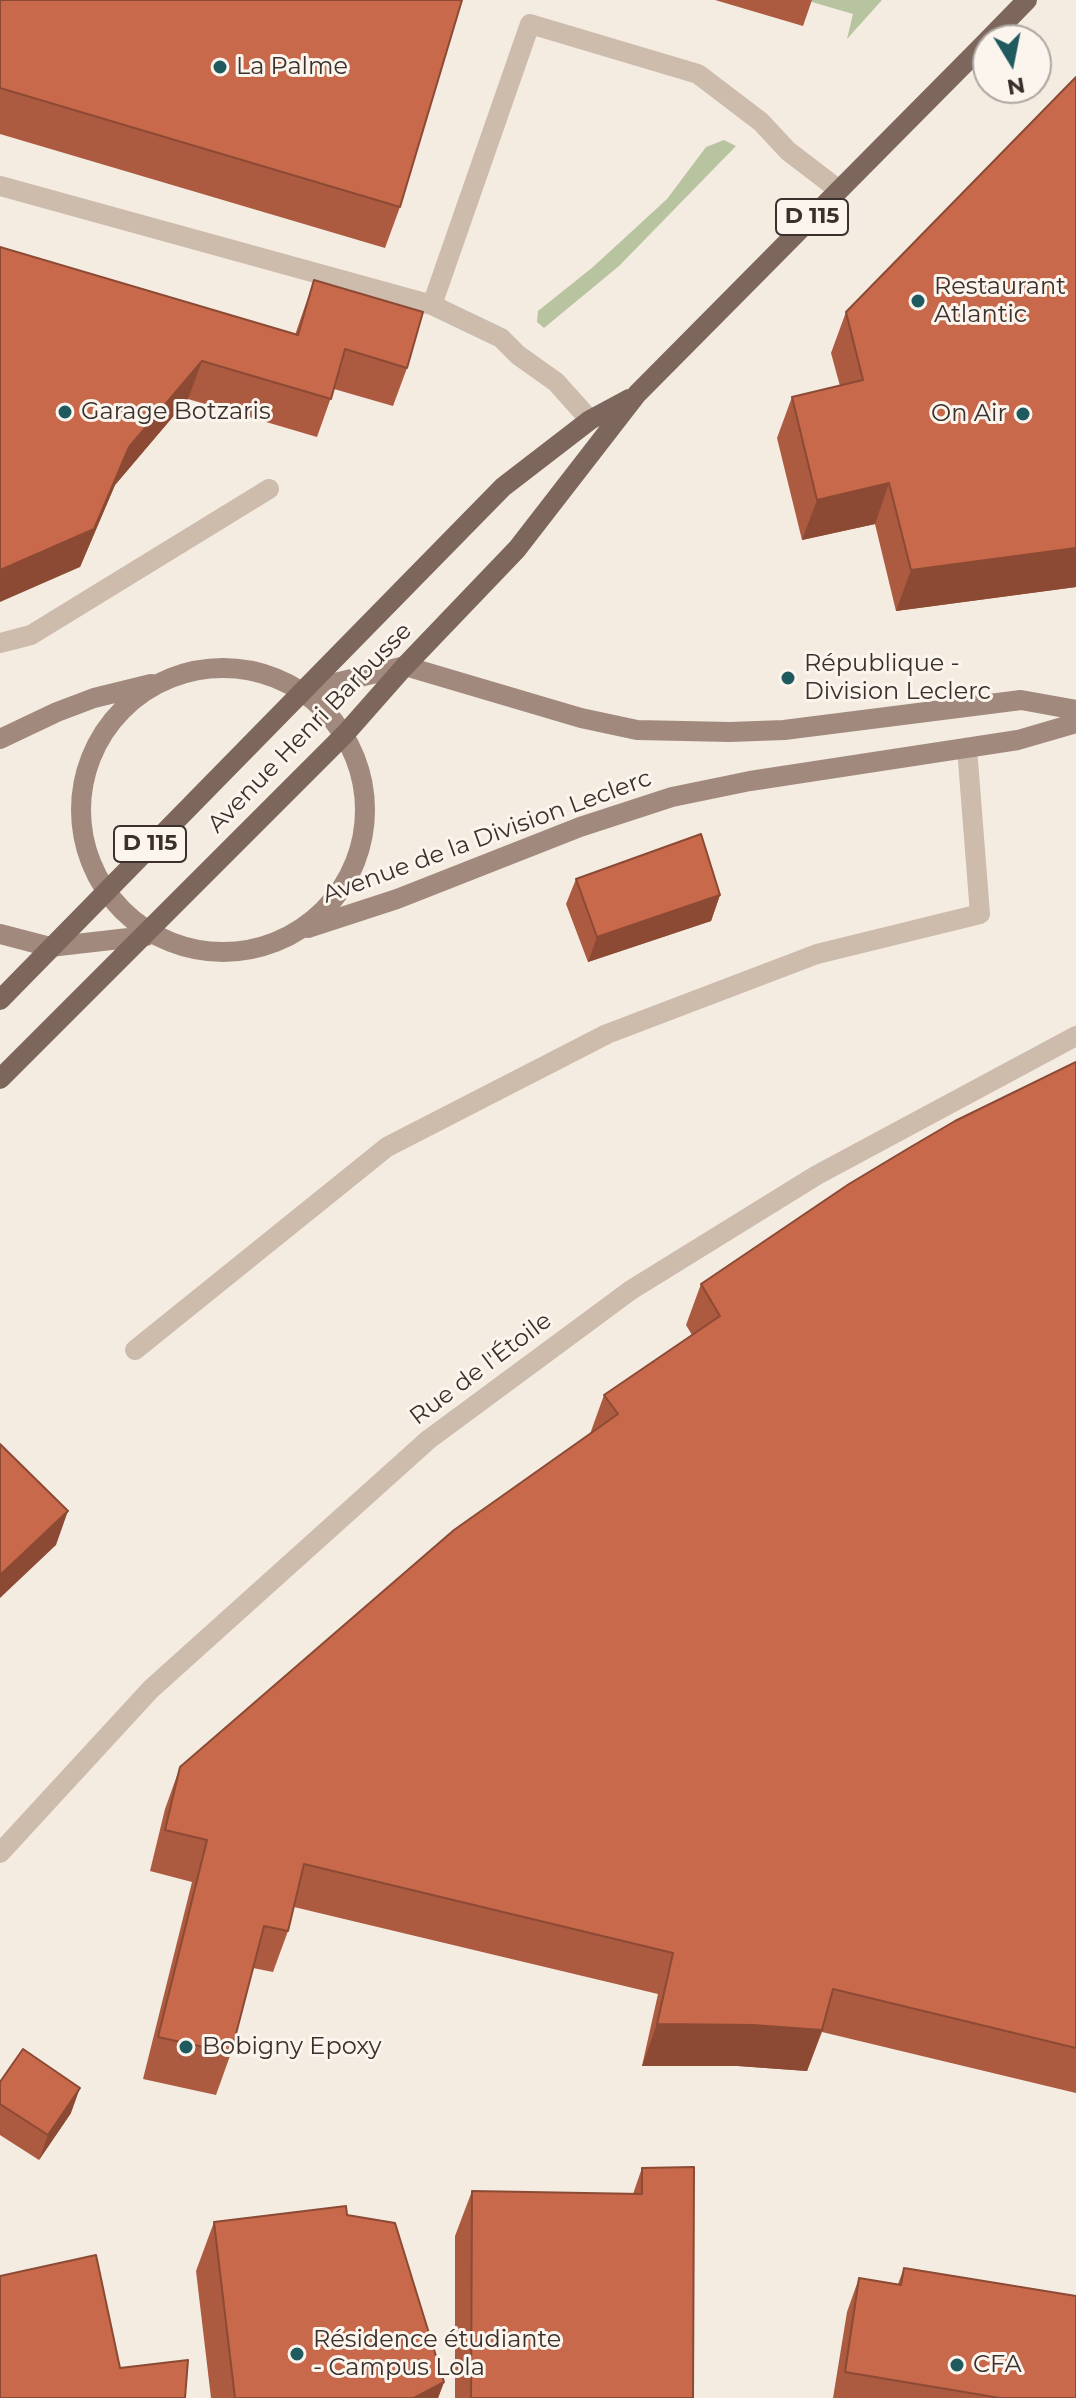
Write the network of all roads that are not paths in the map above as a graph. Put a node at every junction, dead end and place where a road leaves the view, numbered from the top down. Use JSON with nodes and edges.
{"nodes":[{"id":1,"x":1027,"y":0,"type":"edge"},
{"id":2,"x":1004,"y":24,"type":"edge"},
{"id":3,"x":972,"y":56,"type":"edge"},
{"id":4,"x":0,"y":186,"type":"edge"},
{"id":5,"x":839,"y":190,"type":"junction"},
{"id":6,"x":432,"y":305,"type":"junction"},
{"id":7,"x":637,"y":394,"type":"junction"},
{"id":8,"x":590,"y":420,"type":"junction"},
{"id":9,"x":269,"y":489,"type":"dead end"},
{"id":10,"x":0,"y":643,"type":"edge"},
{"id":11,"x":405,"y":666,"type":"junction"},
{"id":12,"x":170,"y":679,"type":"junction"},
{"id":13,"x":302,"y":691,"type":"junction"},
{"id":14,"x":1076,"y":710,"type":"edge"},
{"id":15,"x":1076,"y":723,"type":"edge"},
{"id":16,"x":345,"y":734,"type":"junction"},
{"id":17,"x":0,"y":739,"type":"edge"},
{"id":18,"x":967,"y":748,"type":"junction"},
{"id":19,"x":104,"y":891,"type":"junction"},
{"id":20,"x":292,"y":932,"type":"junction"},
{"id":21,"x":0,"y":934,"type":"edge"},
{"id":22,"x":146,"y":936,"type":"junction"},
{"id":23,"x":50,"y":947,"type":"junction"},
{"id":24,"x":0,"y":1000,"type":"edge"},
{"id":25,"x":1076,"y":1036,"type":"edge"},
{"id":26,"x":0,"y":1079,"type":"edge"},
{"id":27,"x":135,"y":1350,"type":"dead end"},
{"id":28,"x":0,"y":1853,"type":"edge"}],
"edges":[{"from":1,"to":2,"type":"main road","name":"Avenue Henri Barbusse","number":"D 115"},
{"from":3,"to":5,"type":"main road","name":"Avenue Henri Barbusse","number":"D 115"},
{"from":4,"to":6,"type":"street"},
{"from":5,"to":6,"type":"street"},
{"from":5,"to":7,"type":"main road","name":"Avenue Henri Barbusse","number":"D 115"},
{"from":6,"to":8,"type":"street"},
{"from":7,"to":8,"type":"main road","name":"Avenue Henri Barbusse","number":"D 115"},
{"from":7,"to":11,"type":"main road","name":"Avenue Henri Barbusse","number":"D 115"},
{"from":8,"to":13,"type":"main road","name":"Avenue Henri Barbusse","number":"D 115"},
{"from":9,"to":10,"type":"street"},
{"from":11,"to":13,"type":"main road"},
{"from":11,"to":14,"type":"main road","name":"Avenue de la Division Leclerc"},
{"from":11,"to":16,"type":"main road","name":"Avenue Henri Barbusse","number":"D 115"},
{"from":12,"to":13,"type":"main road"},
{"from":12,"to":17,"type":"main road"},
{"from":12,"to":19,"type":"main road"},
{"from":13,"to":16,"type":"main road"},
{"from":13,"to":19,"type":"main road","name":"Avenue Henri Barbusse","number":"D 115"},
{"from":15,"to":18,"type":"main road","name":"Avenue de la Division Leclerc"},
{"from":16,"to":20,"type":"main road"},
{"from":16,"to":22,"type":"main road","name":"Avenue Henri Barbusse","number":"D 115"},
{"from":18,"to":20,"type":"main road","name":"Avenue de la Division Leclerc"},
{"from":18,"to":27,"type":"street"},
{"from":19,"to":22,"type":"main road"},
{"from":19,"to":23,"type":"main road","name":"Avenue Henri Barbusse","number":"D 115"},
{"from":20,"to":22,"type":"main road","name":"Avenue de la Division Leclerc"},
{"from":21,"to":23,"type":"main road"},
{"from":22,"to":23,"type":"main road"},
{"from":22,"to":26,"type":"main road","name":"Avenue Henri Barbusse","number":"D 115"},
{"from":23,"to":24,"type":"main road","name":"Avenue Henri Barbusse","number":"D 115"},
{"from":25,"to":28,"type":"street","name":"Rue de l'Étoile"}]}
